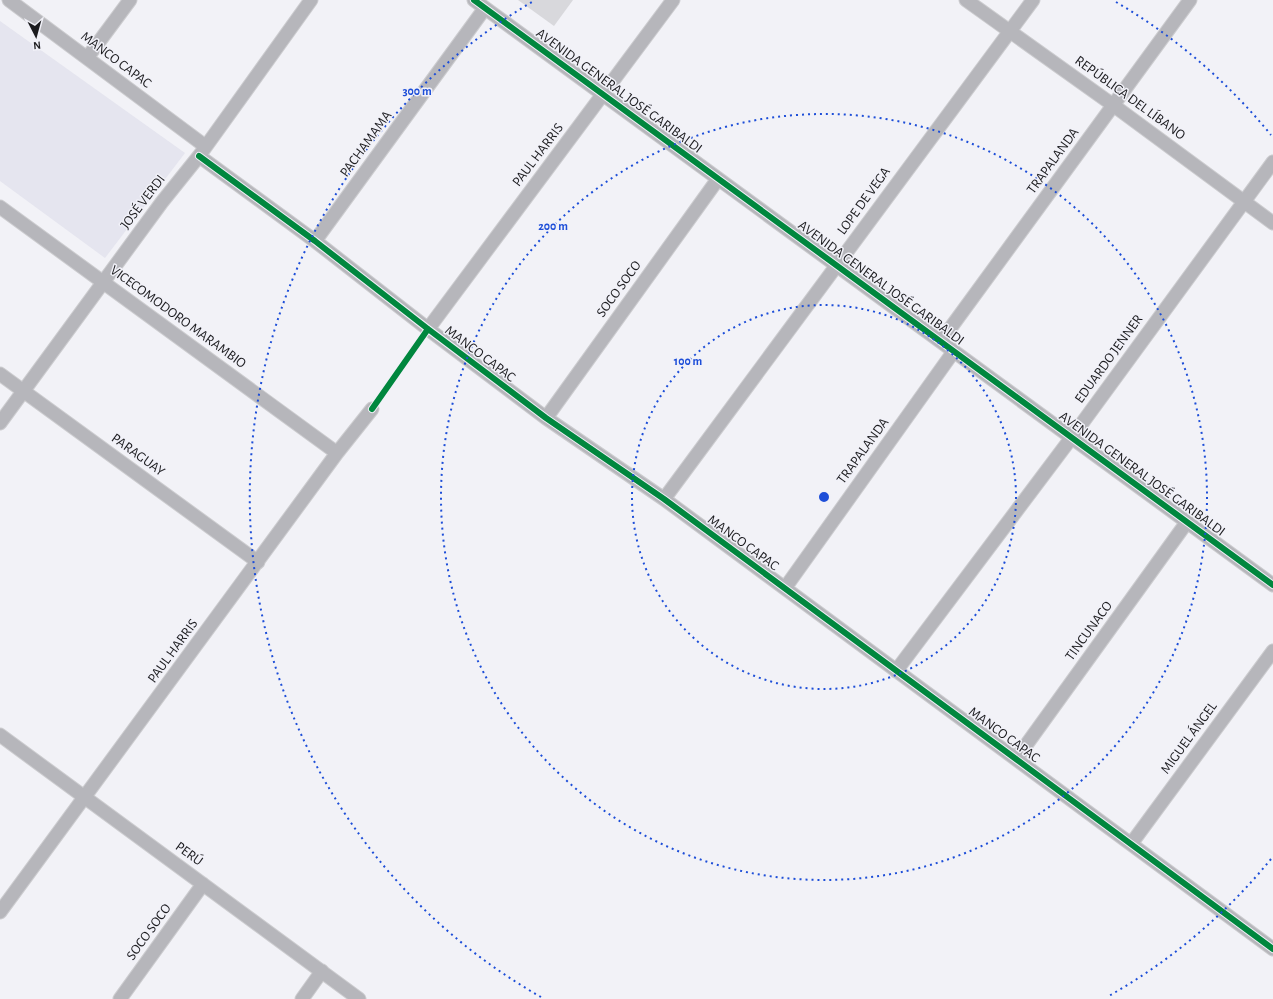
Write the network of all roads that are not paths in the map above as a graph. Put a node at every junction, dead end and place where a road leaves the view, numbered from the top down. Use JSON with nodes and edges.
{"nodes":[{"id":1,"x":9,"y":0,"type":"edge"},
{"id":2,"x":130,"y":0,"type":"edge"},
{"id":3,"x":311,"y":0,"type":"edge"},
{"id":4,"x":474,"y":0,"type":"edge"},
{"id":5,"x":673,"y":0,"type":"edge"},
{"id":6,"x":966,"y":0,"type":"edge"},
{"id":7,"x":1032,"y":0,"type":"edge"},
{"id":8,"x":1190,"y":0,"type":"edge"},
{"id":9,"x":485,"y":8,"type":"junction"},
{"id":10,"x":1010,"y":30,"type":"junction"},
{"id":11,"x":87,"y":58,"type":"junction"},
{"id":12,"x":604,"y":95,"type":"junction"},
{"id":13,"x":1113,"y":105,"type":"junction"},
{"id":14,"x":202,"y":151,"type":"junction"},
{"id":15,"x":1273,"y":162,"type":"edge"},
{"id":16,"x":718,"y":179,"type":"junction"},
{"id":17,"x":1244,"y":202,"type":"junction"},
{"id":18,"x":0,"y":207,"type":"edge"},
{"id":19,"x":1273,"y":223,"type":"edge"},
{"id":20,"x":315,"y":241,"type":"junction"},
{"id":21,"x":837,"y":265,"type":"junction"},
{"id":22,"x":103,"y":282,"type":"junction"},
{"id":23,"x":428,"y":330,"type":"junction"},
{"id":24,"x":941,"y":342,"type":"junction"},
{"id":25,"x":954,"y":351,"type":"junction"},
{"id":26,"x":0,"y":374,"type":"edge"},
{"id":27,"x":24,"y":391,"type":"junction"},
{"id":28,"x":372,"y":409,"type":"dead end"},
{"id":29,"x":546,"y":418,"type":"junction"},
{"id":30,"x":0,"y":423,"type":"edge"},
{"id":31,"x":1072,"y":437,"type":"junction"},
{"id":32,"x":337,"y":453,"type":"junction"},
{"id":33,"x":664,"y":499,"type":"junction"},
{"id":34,"x":1187,"y":522,"type":"junction"},
{"id":35,"x":258,"y":562,"type":"junction"},
{"id":36,"x":1273,"y":584,"type":"edge"},
{"id":37,"x":785,"y":588,"type":"junction"},
{"id":38,"x":1273,"y":651,"type":"edge"},
{"id":39,"x":896,"y":671,"type":"junction"},
{"id":40,"x":0,"y":735,"type":"edge"},
{"id":41,"x":1016,"y":759,"type":"junction"},
{"id":42,"x":85,"y":798,"type":"junction"},
{"id":43,"x":1131,"y":844,"type":"junction"},
{"id":44,"x":203,"y":884,"type":"junction"},
{"id":45,"x":0,"y":912,"type":"edge"},
{"id":46,"x":1273,"y":949,"type":"edge"},
{"id":47,"x":322,"y":971,"type":"junction"},
{"id":48,"x":120,"y":999,"type":"edge"},
{"id":49,"x":302,"y":999,"type":"edge"},
{"id":50,"x":359,"y":999,"type":"edge"}],
"edges":[{"from":1,"to":11,"type":"street","name":"MANCO CAPAC"},
{"from":2,"to":11,"type":"street"},
{"from":3,"to":14,"type":"street","name":"JOSÉ VERDI"},
{"from":4,"to":9,"type":"street","name":"AVENIDA GENERAL JOSÉ GARIBALDI"},
{"from":5,"to":12,"type":"street","name":"PAUL HARRIS"},
{"from":6,"to":10,"type":"street","name":"REPÚBLICA DEL LÍBANO"},
{"from":7,"to":10,"type":"street","name":"LOPE DE VEGA"},
{"from":8,"to":13,"type":"street","name":"TRAPALANDA"},
{"from":9,"to":12,"type":"street","name":"AVENIDA GENERAL JOSÉ GARIBALDI"},
{"from":9,"to":20,"type":"street","name":"PACHAMAMA"},
{"from":10,"to":13,"type":"street","name":"REPÚBLICA DEL LÍBANO"},
{"from":10,"to":21,"type":"street","name":"LOPE DE VEGA"},
{"from":11,"to":14,"type":"street","name":"MANCO CAPAC"},
{"from":12,"to":16,"type":"street","name":"AVENIDA GENERAL JOSÉ GARIBALDI"},
{"from":12,"to":23,"type":"street","name":"PAUL HARRIS"},
{"from":13,"to":17,"type":"street","name":"REPÚBLICA DEL LÍBANO"},
{"from":13,"to":24,"type":"street","name":"TRAPALANDA"},
{"from":14,"to":20,"type":"street","name":"MANCO CAPAC"},
{"from":14,"to":22,"type":"street","name":"JOSÉ VERDI"},
{"from":15,"to":17,"type":"street","name":"EDUARDO JENNER"},
{"from":16,"to":21,"type":"street","name":"AVENIDA GENERAL JOSÉ GARIBALDI"},
{"from":16,"to":29,"type":"street","name":"SOCO SOCO"},
{"from":17,"to":19,"type":"street","name":"REPÚBLICA DEL LÍBANO"},
{"from":17,"to":31,"type":"street","name":"EDUARDO JENNER"},
{"from":18,"to":22,"type":"street","name":"VICECOMODORO MARAMBIO"},
{"from":20,"to":23,"type":"street","name":"MANCO CAPAC"},
{"from":21,"to":24,"type":"street","name":"AVENIDA GENERAL JOSÉ GARIBALDI"},
{"from":21,"to":33,"type":"street","name":"LOPE DE VEGA"},
{"from":22,"to":27,"type":"street","name":"JOSÉ VERDI"},
{"from":22,"to":32,"type":"street","name":"VICECOMODORO MARAMBIO"},
{"from":23,"to":29,"type":"street","name":"MANCO CAPAC"},
{"from":24,"to":25,"type":"street","name":"AVENIDA GENERAL JOSÉ GARIBALDI"},
{"from":25,"to":31,"type":"street","name":"AVENIDA GENERAL JOSÉ GARIBALDI"},
{"from":25,"to":37,"type":"street","name":"TRAPALANDA"},
{"from":26,"to":27,"type":"street","name":"PARAGUAY"},
{"from":27,"to":30,"type":"street","name":"JOSÉ VERDI"},
{"from":27,"to":35,"type":"street","name":"PARAGUAY"},
{"from":28,"to":32,"type":"street","name":"PAUL HARRIS"},
{"from":29,"to":33,"type":"street","name":"MANCO CAPAC"},
{"from":31,"to":34,"type":"street","name":"AVENIDA GENERAL JOSÉ GARIBALDI"},
{"from":31,"to":39,"type":"street","name":"EDUARDO JENNER"},
{"from":32,"to":35,"type":"street","name":"PAUL HARRIS"},
{"from":33,"to":37,"type":"street","name":"MANCO CAPAC"},
{"from":34,"to":36,"type":"street","name":"AVENIDA GENERAL JOSÉ GARIBALDI"},
{"from":34,"to":41,"type":"street","name":"TINCUNACO"},
{"from":35,"to":42,"type":"street","name":"PAUL HARRIS"},
{"from":37,"to":39,"type":"street","name":"MANCO CAPAC"},
{"from":38,"to":43,"type":"street","name":"MIGUEL ÁNGEL"},
{"from":39,"to":41,"type":"street","name":"MANCO CAPAC"},
{"from":40,"to":42,"type":"street","name":"PERÚ"},
{"from":41,"to":43,"type":"street","name":"MANCO CAPAC"},
{"from":42,"to":44,"type":"street","name":"PERÚ"},
{"from":42,"to":45,"type":"street","name":"PAUL HARRIS"},
{"from":43,"to":46,"type":"street","name":"MANCO CAPAC"},
{"from":44,"to":47,"type":"street","name":"PERÚ"},
{"from":44,"to":48,"type":"street","name":"SOCO SOCO"},
{"from":47,"to":49,"type":"street"},
{"from":47,"to":50,"type":"street","name":"PERÚ"}]}
